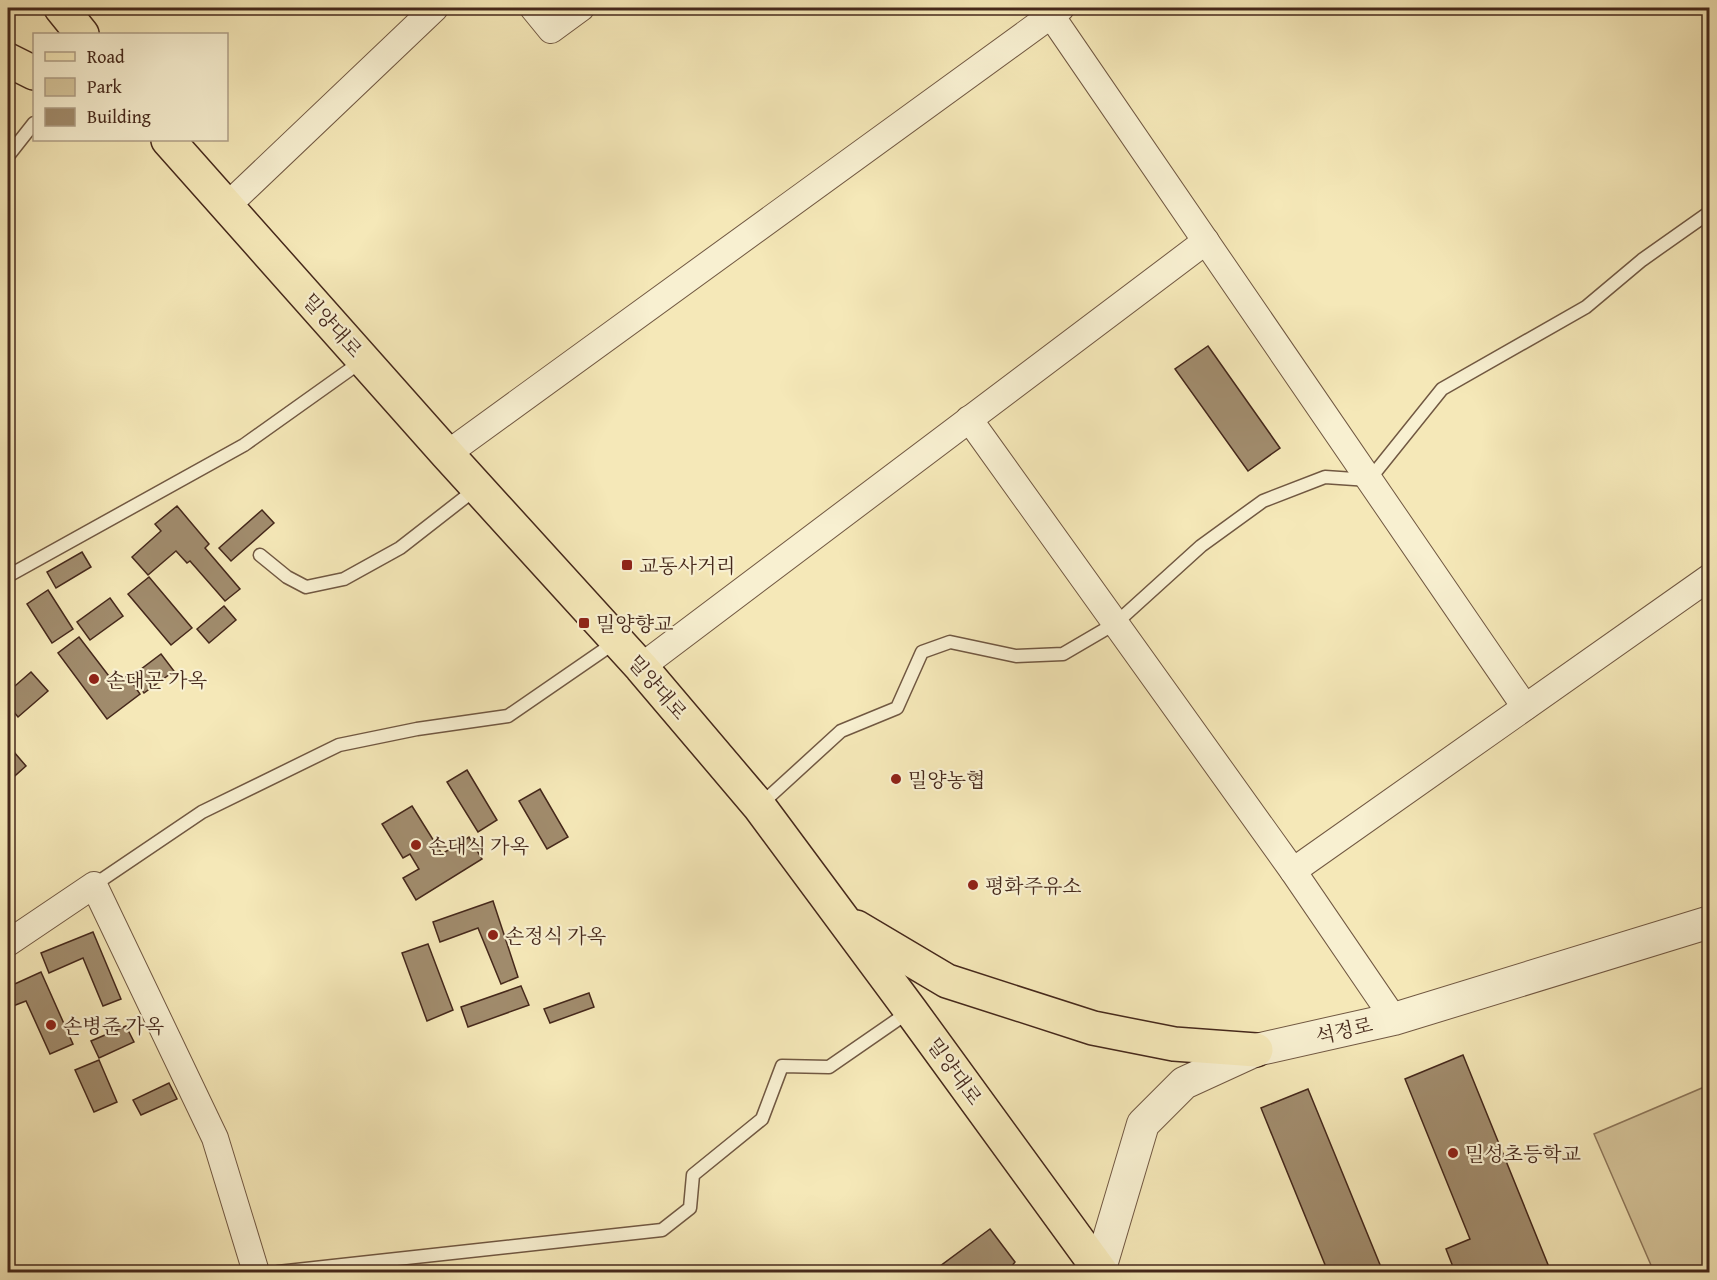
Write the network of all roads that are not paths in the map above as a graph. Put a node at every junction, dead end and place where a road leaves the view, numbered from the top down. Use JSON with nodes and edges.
{"nodes":[{"id":1,"x":61,"y":8,"type":"edge"},
{"id":2,"x":435,"y":8,"type":"edge"},
{"id":3,"x":533,"y":8,"type":"edge"},
{"id":4,"x":581,"y":8,"type":"edge"},
{"id":5,"x":1053,"y":10,"type":"edge"},
{"id":6,"x":81,"y":33,"type":"edge"},
{"id":7,"x":8,"y":60,"type":"edge"},
{"id":8,"x":33,"y":72,"type":"edge"},
{"id":9,"x":33,"y":124,"type":"edge"},
{"id":10,"x":168,"y":142,"type":"edge"},
{"id":11,"x":8,"y":156,"type":"edge"},
{"id":12,"x":227,"y":206,"type":"junction"},
{"id":13,"x":1710,"y":213,"type":"edge"},
{"id":14,"x":1206,"y":241,"type":"junction"},
{"id":15,"x":363,"y":360,"type":"junction"},
{"id":16,"x":969,"y":419,"type":"junction"},
{"id":17,"x":447,"y":454,"type":"junction"},
{"id":18,"x":1369,"y":480,"type":"junction"},
{"id":19,"x":478,"y":487,"type":"junction"},
{"id":20,"x":260,"y":555,"type":"dead end"},
{"id":21,"x":8,"y":576,"type":"edge"},
{"id":22,"x":1710,"y":577,"type":"edge"},
{"id":23,"x":1116,"y":623,"type":"junction"},
{"id":24,"x":618,"y":641,"type":"junction"},
{"id":25,"x":641,"y":666,"type":"junction"},
{"id":26,"x":1525,"y":707,"type":"junction"},
{"id":27,"x":759,"y":806,"type":"junction"},
{"id":28,"x":1293,"y":871,"type":"junction"},
{"id":29,"x":94,"y":885,"type":"junction"},
{"id":30,"x":842,"y":918,"type":"junction"},
{"id":31,"x":1710,"y":922,"type":"edge"},
{"id":32,"x":8,"y":943,"type":"edge"},
{"id":33,"x":911,"y":1011,"type":"junction"},
{"id":34,"x":1394,"y":1019,"type":"junction"},
{"id":35,"x":1256,"y":1050,"type":"junction"},
{"id":36,"x":256,"y":1272,"type":"edge"},
{"id":37,"x":278,"y":1272,"type":"edge"},
{"id":38,"x":1100,"y":1272,"type":"edge"}],
"edges":[{"from":1,"to":6,"type":"main road"},
{"from":2,"to":12,"type":"street"},
{"from":3,"to":4,"type":"street"},
{"from":5,"to":14,"type":"street"},
{"from":5,"to":17,"type":"street"},
{"from":7,"to":8,"type":"main road"},
{"from":9,"to":11,"type":"lane"},
{"from":10,"to":12,"type":"main road","name":"밀양대로"},
{"from":12,"to":15,"type":"main road","name":"밀양대로"},
{"from":13,"to":18,"type":"lane"},
{"from":14,"to":16,"type":"street"},
{"from":14,"to":18,"type":"street"},
{"from":15,"to":17,"type":"main road","name":"밀양대로"},
{"from":15,"to":21,"type":"lane"},
{"from":16,"to":23,"type":"street"},
{"from":16,"to":25,"type":"street"},
{"from":17,"to":19,"type":"main road","name":"밀양대로"},
{"from":18,"to":23,"type":"lane"},
{"from":18,"to":26,"type":"street"},
{"from":19,"to":20,"type":"lane"},
{"from":19,"to":24,"type":"main road","name":"밀양대로"},
{"from":22,"to":26,"type":"street"},
{"from":23,"to":27,"type":"lane"},
{"from":23,"to":28,"type":"street"},
{"from":24,"to":25,"type":"main road","name":"밀양대로"},
{"from":24,"to":29,"type":"lane"},
{"from":25,"to":27,"type":"main road","name":"밀양대로"},
{"from":26,"to":28,"type":"street"},
{"from":27,"to":30,"type":"main road","name":"밀양대로"},
{"from":28,"to":34,"type":"street"},
{"from":29,"to":32,"type":"street"},
{"from":29,"to":36,"type":"street"},
{"from":30,"to":33,"type":"main road","name":"밀양대로"},
{"from":30,"to":35,"type":"main road"},
{"from":31,"to":34,"type":"street","name":"석정로"},
{"from":33,"to":37,"type":"lane"},
{"from":33,"to":38,"type":"main road","name":"밀양대로"},
{"from":34,"to":35,"type":"street","name":"석정로"},
{"from":35,"to":38,"type":"street","name":"석정로"}]}
